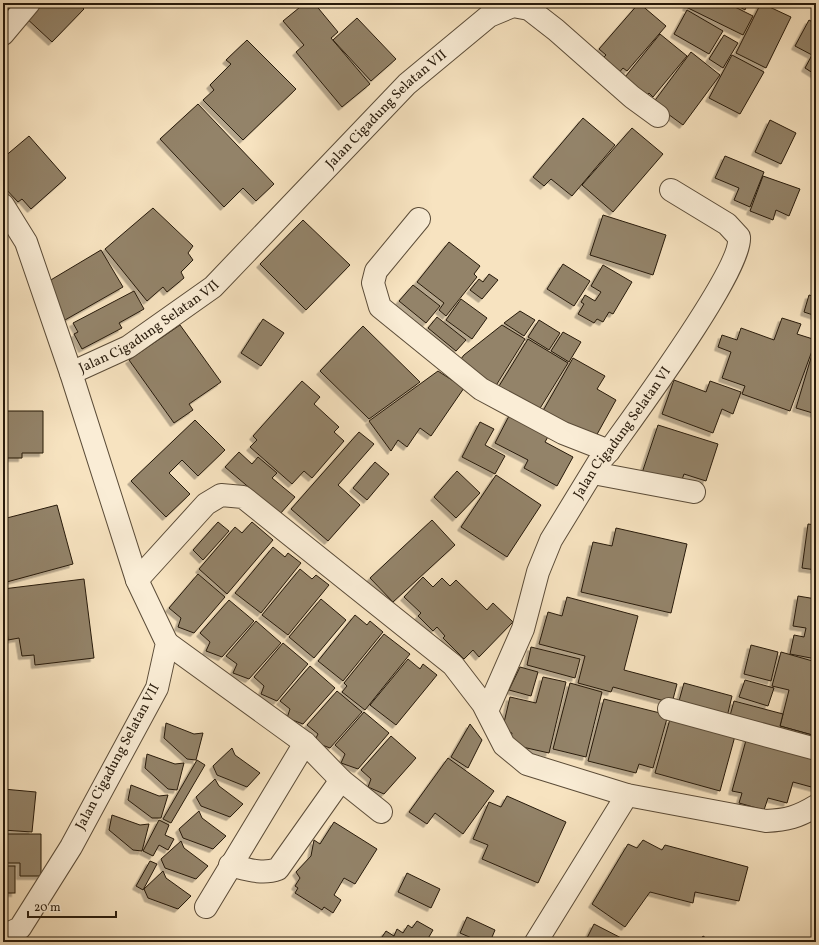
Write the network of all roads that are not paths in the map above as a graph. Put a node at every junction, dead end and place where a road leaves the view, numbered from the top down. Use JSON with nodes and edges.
{"nodes":[{"id":1,"x":29,"y":3,"type":"edge"},
{"id":2,"x":3,"y":34,"type":"edge"},
{"id":3,"x":658,"y":116,"type":"dead end"},
{"id":4,"x":670,"y":190,"type":"dead end"},
{"id":5,"x":3,"y":205,"type":"edge"},
{"id":6,"x":419,"y":220,"type":"dead end"},
{"id":7,"x":71,"y":373,"type":"junction"},
{"id":8,"x":609,"y":451,"type":"junction"},
{"id":9,"x":593,"y":473,"type":"junction"},
{"id":10,"x":694,"y":492,"type":"dead end"},
{"id":11,"x":137,"y":580,"type":"junction"},
{"id":12,"x":167,"y":643,"type":"junction"},
{"id":13,"x":669,"y":709,"type":"dead end"},
{"id":14,"x":487,"y":711,"type":"junction"},
{"id":15,"x":305,"y":743,"type":"junction"},
{"id":16,"x":816,"y":749,"type":"edge"},
{"id":17,"x":341,"y":780,"type":"junction"},
{"id":18,"x":627,"y":795,"type":"junction"},
{"id":19,"x":816,"y":806,"type":"edge"},
{"id":20,"x":381,"y":812,"type":"dead end"},
{"id":21,"x":230,"y":865,"type":"junction"},
{"id":22,"x":206,"y":907,"type":"dead end"},
{"id":23,"x":3,"y":936,"type":"edge"},
{"id":24,"x":536,"y":942,"type":"edge"}],
"edges":[{"from":1,"to":2,"type":"street"},
{"from":3,"to":7,"type":"street","name":"Jalan Cigadung Selatan VII"},
{"from":4,"to":8,"type":"street","name":"Jalan Cigadung Selatan VI"},
{"from":5,"to":7,"type":"street"},
{"from":6,"to":8,"type":"street"},
{"from":7,"to":11,"type":"street","name":"Jalan Cigadung Selatan VII"},
{"from":8,"to":9,"type":"street","name":"Jalan Cigadung Selatan VI"},
{"from":9,"to":10,"type":"street"},
{"from":9,"to":14,"type":"street","name":"Jalan Cigadung Selatan VI"},
{"from":11,"to":12,"type":"street","name":"Jalan Cigadung Selatan VII"},
{"from":11,"to":14,"type":"street"},
{"from":12,"to":15,"type":"street"},
{"from":12,"to":23,"type":"street","name":"Jalan Cigadung Selatan VII"},
{"from":13,"to":16,"type":"street"},
{"from":14,"to":18,"type":"street"},
{"from":15,"to":17,"type":"street"},
{"from":15,"to":21,"type":"street"},
{"from":17,"to":20,"type":"street"},
{"from":17,"to":21,"type":"street"},
{"from":18,"to":19,"type":"street"},
{"from":18,"to":24,"type":"street"},
{"from":21,"to":22,"type":"street"}]}
